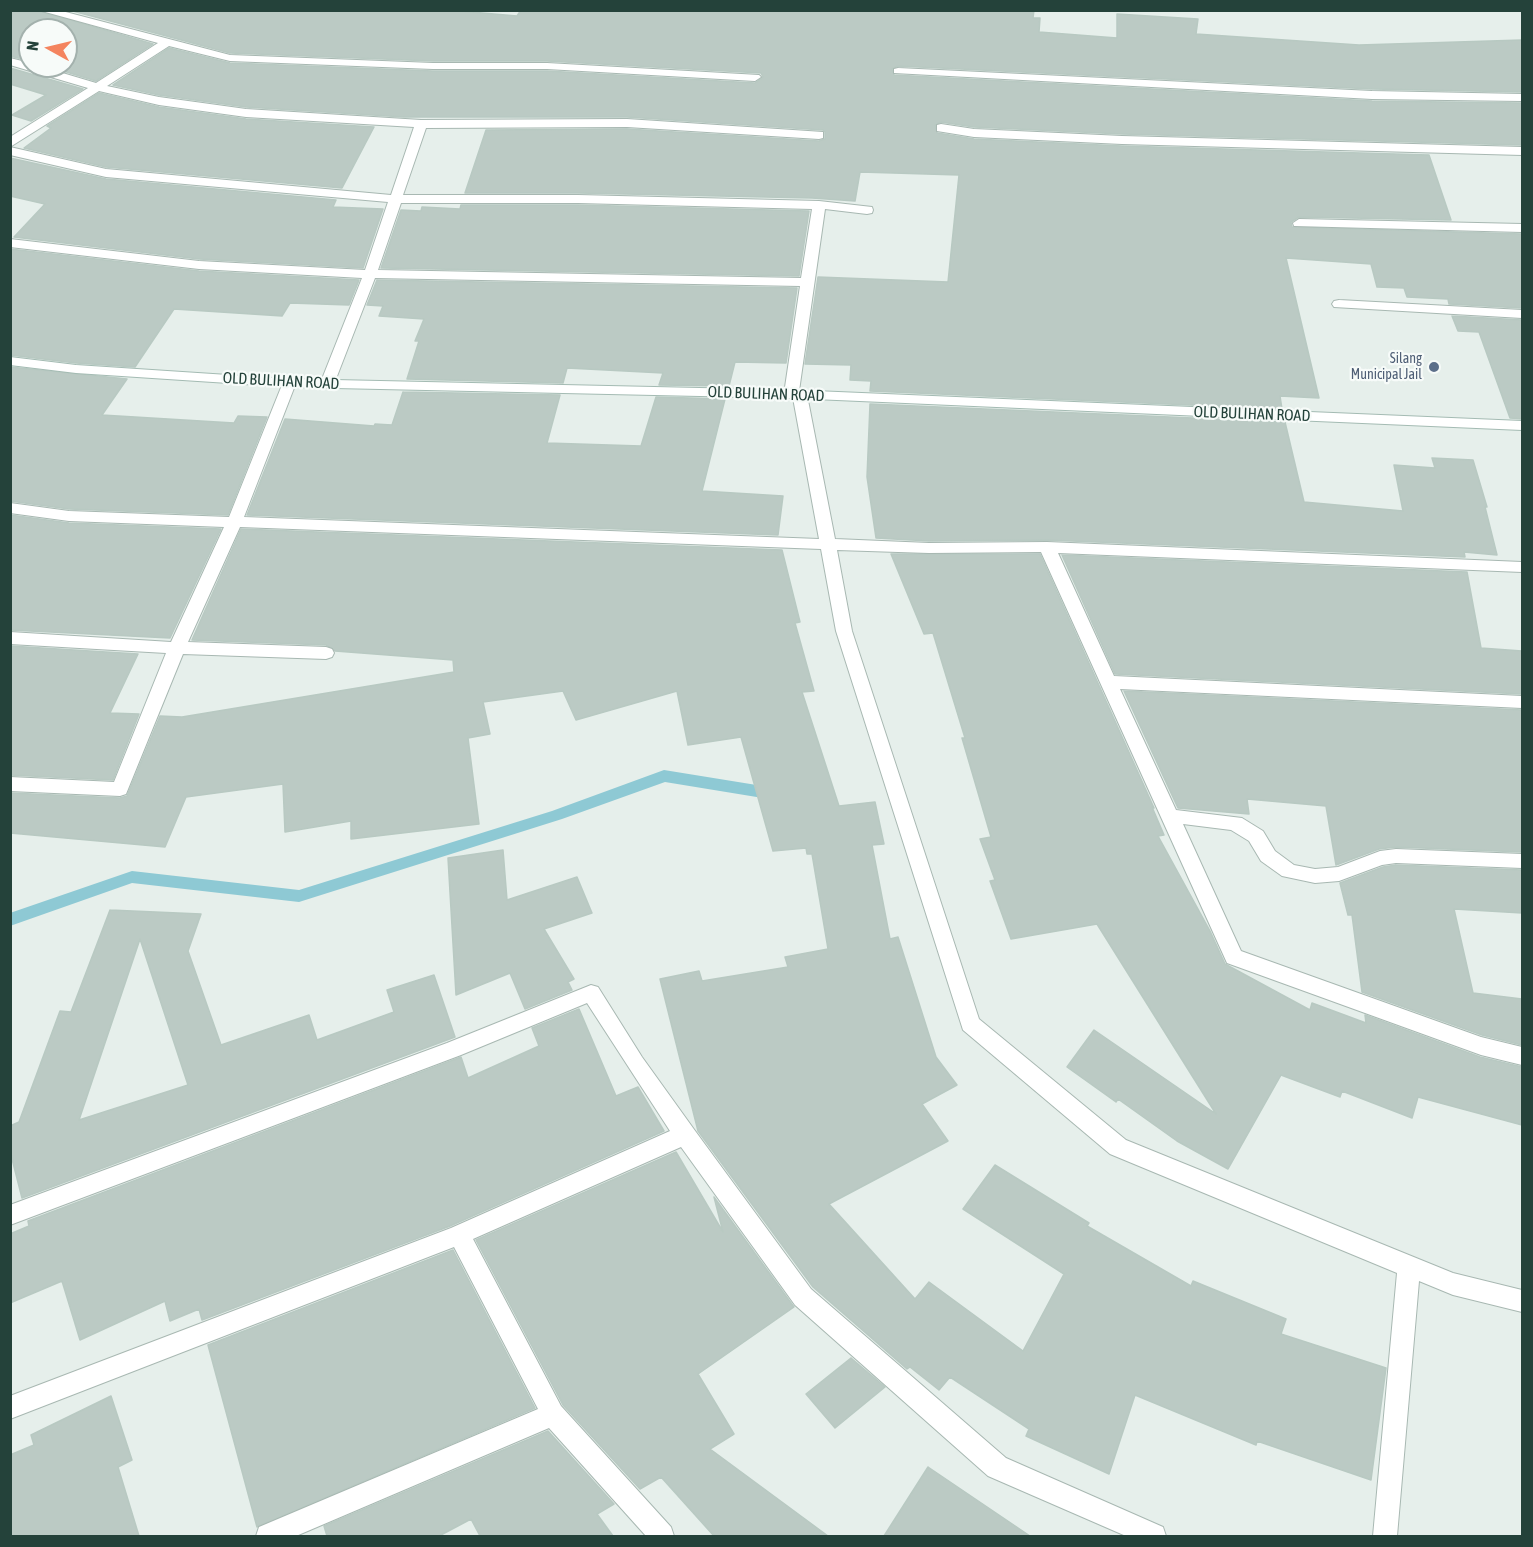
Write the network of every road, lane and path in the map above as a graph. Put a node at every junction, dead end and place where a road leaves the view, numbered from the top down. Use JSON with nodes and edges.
{"nodes":[{"id":1,"x":43,"y":10,"type":"edge"},
{"id":2,"x":167,"y":42,"type":"junction"},
{"id":3,"x":10,"y":61,"type":"edge"},
{"id":4,"x":898,"y":71,"type":"dead end"},
{"id":5,"x":755,"y":77,"type":"dead end"},
{"id":6,"x":97,"y":87,"type":"junction"},
{"id":7,"x":1522,"y":98,"type":"edge"},
{"id":8,"x":421,"y":124,"type":"junction"},
{"id":9,"x":942,"y":128,"type":"dead end"},
{"id":10,"x":819,"y":135,"type":"dead end"},
{"id":11,"x":10,"y":143,"type":"edge"},
{"id":12,"x":10,"y":151,"type":"edge"},
{"id":13,"x":1522,"y":151,"type":"edge"},
{"id":14,"x":394,"y":199,"type":"junction"},
{"id":15,"x":819,"y":205,"type":"junction"},
{"id":16,"x":867,"y":210,"type":"dead end"},
{"id":17,"x":1299,"y":223,"type":"dead end"},
{"id":18,"x":1522,"y":228,"type":"edge"},
{"id":19,"x":10,"y":243,"type":"edge"},
{"id":20,"x":370,"y":274,"type":"junction"},
{"id":21,"x":809,"y":282,"type":"junction"},
{"id":22,"x":1340,"y":304,"type":"dead end"},
{"id":23,"x":1522,"y":314,"type":"edge"},
{"id":24,"x":10,"y":361,"type":"edge"},
{"id":25,"x":289,"y":382,"type":"junction"},
{"id":26,"x":327,"y":384,"type":"junction"},
{"id":27,"x":796,"y":394,"type":"junction"},
{"id":28,"x":1522,"y":426,"type":"edge"},
{"id":29,"x":10,"y":508,"type":"edge"},
{"id":30,"x":235,"y":521,"type":"junction"},
{"id":31,"x":826,"y":543,"type":"junction"},
{"id":32,"x":1047,"y":547,"type":"junction"},
{"id":33,"x":1522,"y":568,"type":"edge"},
{"id":34,"x":10,"y":638,"type":"edge"},
{"id":35,"x":177,"y":648,"type":"junction"},
{"id":36,"x":326,"y":653,"type":"dead end"},
{"id":37,"x":1108,"y":682,"type":"junction"},
{"id":38,"x":1522,"y":702,"type":"edge"},
{"id":39,"x":10,"y":784,"type":"edge"},
{"id":40,"x":1169,"y":816,"type":"junction"},
{"id":41,"x":1522,"y":861,"type":"edge"},
{"id":42,"x":1522,"y":1056,"type":"edge"},
{"id":43,"x":684,"y":1136,"type":"junction"},
{"id":44,"x":10,"y":1215,"type":"edge"},
{"id":45,"x":459,"y":1235,"type":"junction"},
{"id":46,"x":1409,"y":1267,"type":"junction"},
{"id":47,"x":1522,"y":1301,"type":"edge"},
{"id":48,"x":10,"y":1408,"type":"edge"},
{"id":49,"x":553,"y":1413,"type":"junction"},
{"id":50,"x":268,"y":1536,"type":"edge"},
{"id":51,"x":662,"y":1536,"type":"edge"},
{"id":52,"x":1154,"y":1536,"type":"edge"},
{"id":53,"x":1385,"y":1536,"type":"edge"}],
"edges":[{"from":1,"to":2,"type":"street"},
{"from":2,"to":5,"type":"street"},
{"from":2,"to":6,"type":"street"},
{"from":3,"to":6,"type":"street"},
{"from":4,"to":7,"type":"street"},
{"from":6,"to":8,"type":"street"},
{"from":6,"to":11,"type":"street"},
{"from":8,"to":10,"type":"street"},
{"from":8,"to":14,"type":"street"},
{"from":9,"to":13,"type":"street"},
{"from":12,"to":14,"type":"street"},
{"from":14,"to":15,"type":"street"},
{"from":14,"to":20,"type":"street"},
{"from":15,"to":16,"type":"street"},
{"from":15,"to":21,"type":"street"},
{"from":17,"to":18,"type":"street"},
{"from":19,"to":20,"type":"street"},
{"from":20,"to":21,"type":"street"},
{"from":20,"to":26,"type":"street"},
{"from":21,"to":27,"type":"street"},
{"from":22,"to":23,"type":"street"},
{"from":24,"to":25,"type":"street","name":"OLD BULIHAN ROAD"},
{"from":25,"to":26,"type":"street","name":"OLD BULIHAN ROAD"},
{"from":25,"to":30,"type":"street"},
{"from":26,"to":27,"type":"street","name":"OLD BULIHAN ROAD"},
{"from":27,"to":28,"type":"street","name":"OLD BULIHAN ROAD"},
{"from":27,"to":31,"type":"street"},
{"from":29,"to":30,"type":"street"},
{"from":30,"to":31,"type":"street"},
{"from":30,"to":35,"type":"street"},
{"from":31,"to":32,"type":"street"},
{"from":31,"to":46,"type":"street"},
{"from":32,"to":33,"type":"street"},
{"from":32,"to":37,"type":"street"},
{"from":34,"to":35,"type":"street"},
{"from":35,"to":36,"type":"street"},
{"from":35,"to":39,"type":"street"},
{"from":37,"to":38,"type":"street"},
{"from":37,"to":40,"type":"street"},
{"from":40,"to":41,"type":"street"},
{"from":40,"to":42,"type":"street"},
{"from":43,"to":44,"type":"street"},
{"from":43,"to":45,"type":"street"},
{"from":43,"to":52,"type":"street"},
{"from":45,"to":48,"type":"street"},
{"from":45,"to":49,"type":"street"},
{"from":46,"to":47,"type":"street"},
{"from":46,"to":53,"type":"street"},
{"from":49,"to":50,"type":"street"},
{"from":49,"to":51,"type":"street"}]}
